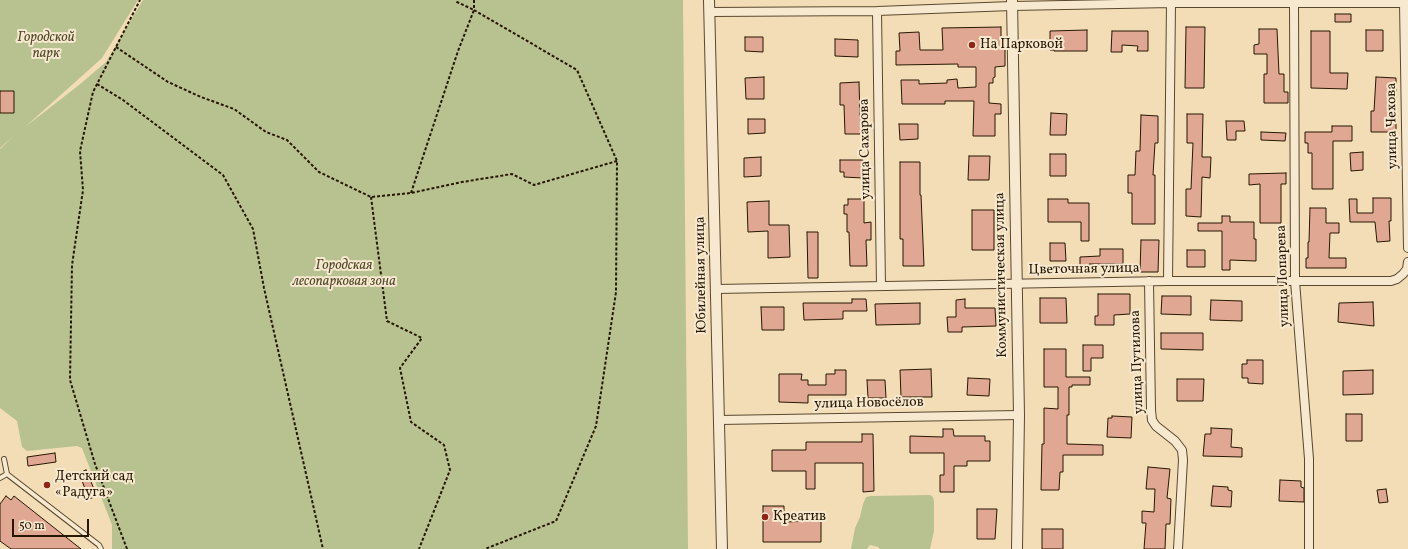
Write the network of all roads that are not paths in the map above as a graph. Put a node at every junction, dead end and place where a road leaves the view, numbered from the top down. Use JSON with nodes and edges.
{"nodes":[{"id":1,"x":709,"y":0,"type":"edge"},
{"id":2,"x":1294,"y":2,"type":"junction"},
{"id":3,"x":1012,"y":3,"type":"edge"},
{"id":4,"x":1171,"y":3,"type":"junction"},
{"id":5,"x":1406,"y":3,"type":"edge"},
{"id":6,"x":876,"y":11,"type":"junction"},
{"id":7,"x":709,"y":12,"type":"junction"},
{"id":8,"x":1408,"y":248,"type":"edge"},
{"id":9,"x":1408,"y":262,"type":"edge"},
{"id":10,"x":1149,"y":281,"type":"junction"},
{"id":11,"x":1168,"y":281,"type":"junction"},
{"id":12,"x":1295,"y":281,"type":"junction"},
{"id":13,"x":1016,"y":284,"type":"junction"},
{"id":14,"x":881,"y":286,"type":"junction"},
{"id":15,"x":716,"y":289,"type":"junction"},
{"id":16,"x":1019,"y":414,"type":"junction"},
{"id":17,"x":719,"y":420,"type":"junction"},
{"id":18,"x":4,"y":459,"type":"dead end"},
{"id":19,"x":7,"y":474,"type":"junction"},
{"id":20,"x":0,"y":478,"type":"edge"},
{"id":21,"x":101,"y":549,"type":"edge"},
{"id":22,"x":722,"y":549,"type":"edge"},
{"id":23,"x":1017,"y":549,"type":"edge"},
{"id":24,"x":1178,"y":549,"type":"edge"},
{"id":25,"x":1309,"y":549,"type":"edge"}],
"edges":[{"from":1,"to":7,"type":"street","name":"Юбилейная улица"},
{"from":2,"to":4,"type":"street"},
{"from":2,"to":5,"type":"street"},
{"from":2,"to":12,"type":"street","name":"улица Лопарева"},
{"from":3,"to":4,"type":"street"},
{"from":3,"to":6,"type":"street"},
{"from":3,"to":13,"type":"street","name":"Коммунистическая улица"},
{"from":4,"to":11,"type":"street"},
{"from":5,"to":8,"type":"street","name":"улица Чехова"},
{"from":6,"to":7,"type":"street"},
{"from":6,"to":14,"type":"street","name":"улица Сахарова"},
{"from":7,"to":15,"type":"street","name":"Юбилейная улица"},
{"from":9,"to":12,"type":"street","name":"Цветочная улица"},
{"from":10,"to":11,"type":"street","name":"Цветочная улица"},
{"from":10,"to":13,"type":"street","name":"Цветочная улица"},
{"from":10,"to":24,"type":"street","name":"улица Путилова"},
{"from":11,"to":12,"type":"street","name":"Цветочная улица"},
{"from":12,"to":25,"type":"street","name":"улица Лопарева"},
{"from":13,"to":14,"type":"street","name":"Цветочная улица"},
{"from":13,"to":16,"type":"street","name":"Коммунистическая улица"},
{"from":14,"to":15,"type":"street","name":"Цветочная улица"},
{"from":15,"to":17,"type":"street","name":"Юбилейная улица"},
{"from":16,"to":17,"type":"street","name":"улица Новосёлов"},
{"from":16,"to":23,"type":"street","name":"Коммунистическая улица"},
{"from":17,"to":22,"type":"street","name":"Юбилейная улица"},
{"from":18,"to":19,"type":"lane"},
{"from":19,"to":20,"type":"lane"},
{"from":19,"to":21,"type":"lane"}]}
